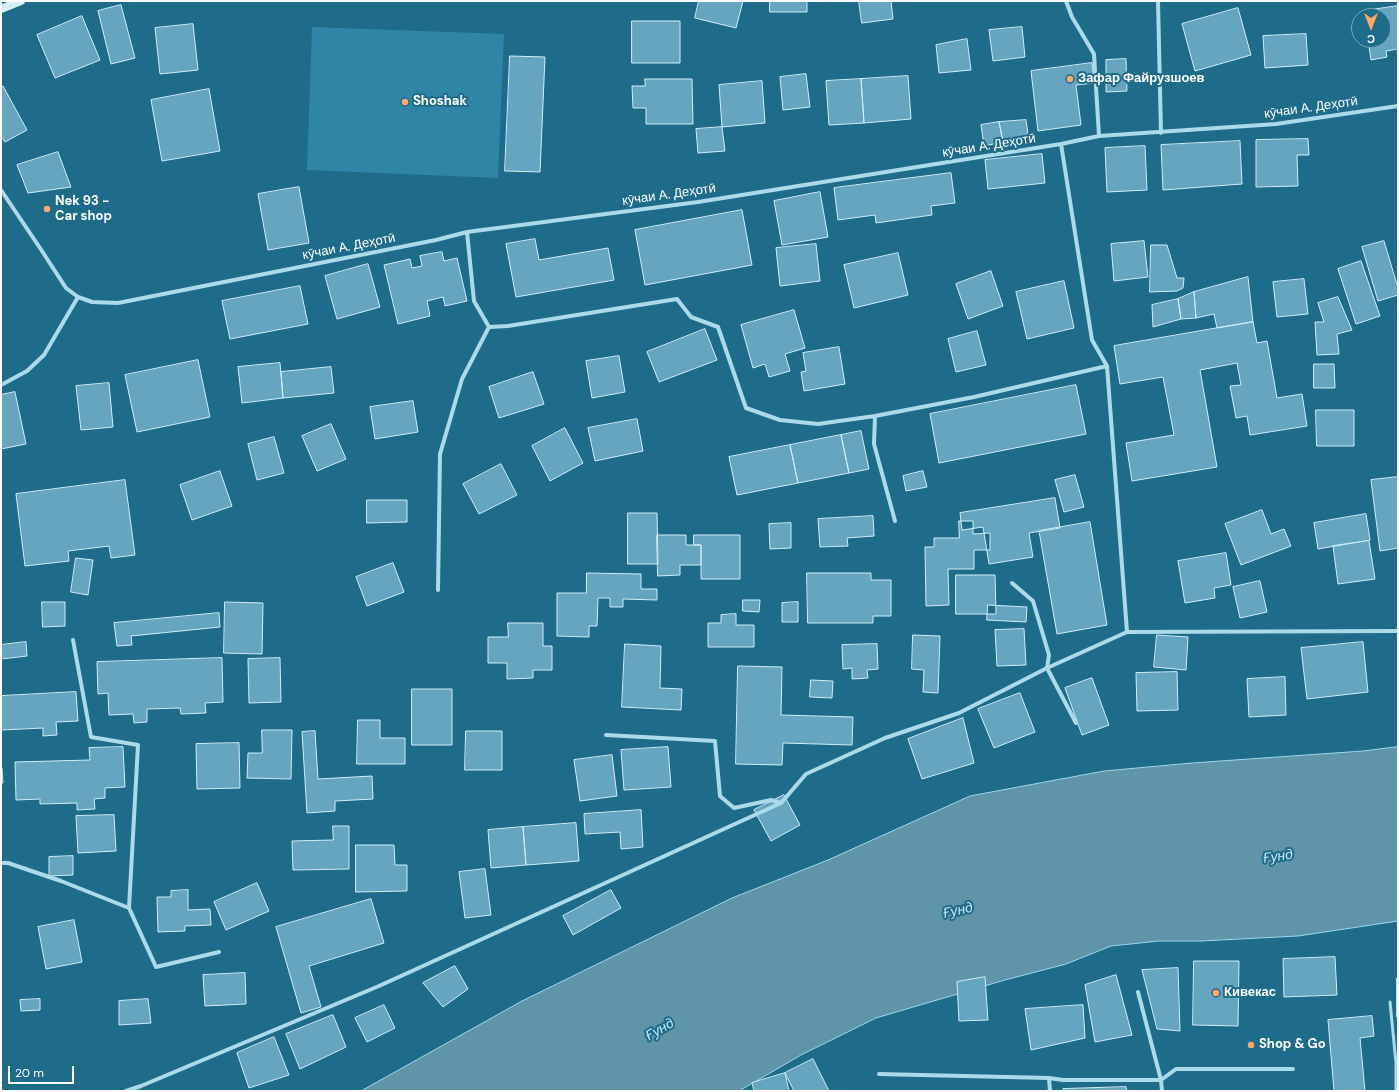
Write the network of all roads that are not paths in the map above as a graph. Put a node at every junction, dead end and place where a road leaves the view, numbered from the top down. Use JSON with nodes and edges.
{"nodes":[{"id":1,"x":21,"y":1,"type":"edge"},
{"id":2,"x":1066,"y":1,"type":"edge"},
{"id":3,"x":1158,"y":1,"type":"edge"},
{"id":4,"x":1,"y":9,"type":"edge"},
{"id":5,"x":1398,"y":106,"type":"edge"},
{"id":6,"x":1161,"y":133,"type":"junction"},
{"id":7,"x":1099,"y":136,"type":"junction"},
{"id":8,"x":1061,"y":144,"type":"junction"},
{"id":9,"x":1,"y":190,"type":"edge"},
{"id":10,"x":467,"y":232,"type":"junction"},
{"id":11,"x":78,"y":297,"type":"junction"},
{"id":12,"x":489,"y":327,"type":"junction"},
{"id":13,"x":1107,"y":366,"type":"junction"},
{"id":14,"x":1,"y":385,"type":"edge"},
{"id":15,"x":875,"y":416,"type":"junction"},
{"id":16,"x":895,"y":521,"type":"dead end"},
{"id":17,"x":1012,"y":583,"type":"dead end"},
{"id":18,"x":438,"y":590,"type":"dead end"},
{"id":19,"x":1398,"y":631,"type":"edge"},
{"id":20,"x":1127,"y":632,"type":"junction"},
{"id":21,"x":73,"y":640,"type":"dead end"},
{"id":22,"x":1047,"y":668,"type":"junction"},
{"id":23,"x":1076,"y":724,"type":"dead end"},
{"id":24,"x":606,"y":735,"type":"dead end"},
{"id":25,"x":781,"y":803,"type":"junction"},
{"id":26,"x":1,"y":863,"type":"edge"},
{"id":27,"x":129,"y":908,"type":"junction"},
{"id":28,"x":219,"y":952,"type":"dead end"},
{"id":29,"x":1138,"y":992,"type":"dead end"},
{"id":30,"x":1390,"y":1002,"type":"dead end"},
{"id":31,"x":1397,"y":1063,"type":"edge"},
{"id":32,"x":1293,"y":1069,"type":"dead end"},
{"id":33,"x":879,"y":1074,"type":"dead end"},
{"id":34,"x":1049,"y":1078,"type":"junction"},
{"id":35,"x":1161,"y":1080,"type":"junction"},
{"id":36,"x":126,"y":1091,"type":"edge"},
{"id":37,"x":1050,"y":1091,"type":"edge"},
{"id":38,"x":1162,"y":1091,"type":"edge"},
{"id":39,"x":1396,"y":1091,"type":"edge"}],
"edges":[{"from":1,"to":4,"type":"main road"},
{"from":2,"to":7,"type":"street"},
{"from":3,"to":6,"type":"street"},
{"from":5,"to":6,"type":"street","name":"кӯчаи А. Деҳотӣ"},
{"from":6,"to":7,"type":"street","name":"кӯчаи А. Деҳотӣ"},
{"from":7,"to":8,"type":"street","name":"кӯчаи А. Деҳотӣ"},
{"from":8,"to":10,"type":"street","name":"кӯчаи А. Деҳотӣ"},
{"from":8,"to":13,"type":"street"},
{"from":9,"to":11,"type":"street","name":"кӯчаи А. Деҳотӣ"},
{"from":10,"to":11,"type":"street","name":"кӯчаи А. Деҳотӣ"},
{"from":10,"to":12,"type":"street"},
{"from":11,"to":14,"type":"street"},
{"from":12,"to":15,"type":"street"},
{"from":12,"to":18,"type":"street"},
{"from":13,"to":15,"type":"street"},
{"from":13,"to":20,"type":"street"},
{"from":15,"to":16,"type":"street"},
{"from":17,"to":22,"type":"street"},
{"from":19,"to":20,"type":"street"},
{"from":20,"to":22,"type":"street"},
{"from":21,"to":27,"type":"street"},
{"from":22,"to":23,"type":"street"},
{"from":22,"to":25,"type":"street"},
{"from":24,"to":25,"type":"street"},
{"from":25,"to":36,"type":"street"},
{"from":26,"to":27,"type":"street"},
{"from":27,"to":28,"type":"street"},
{"from":29,"to":35,"type":"street"},
{"from":30,"to":31,"type":"lane"},
{"from":31,"to":39,"type":"lane"},
{"from":32,"to":35,"type":"street"},
{"from":33,"to":34,"type":"street"},
{"from":34,"to":35,"type":"street"},
{"from":34,"to":37,"type":"street"},
{"from":35,"to":38,"type":"street"}]}
